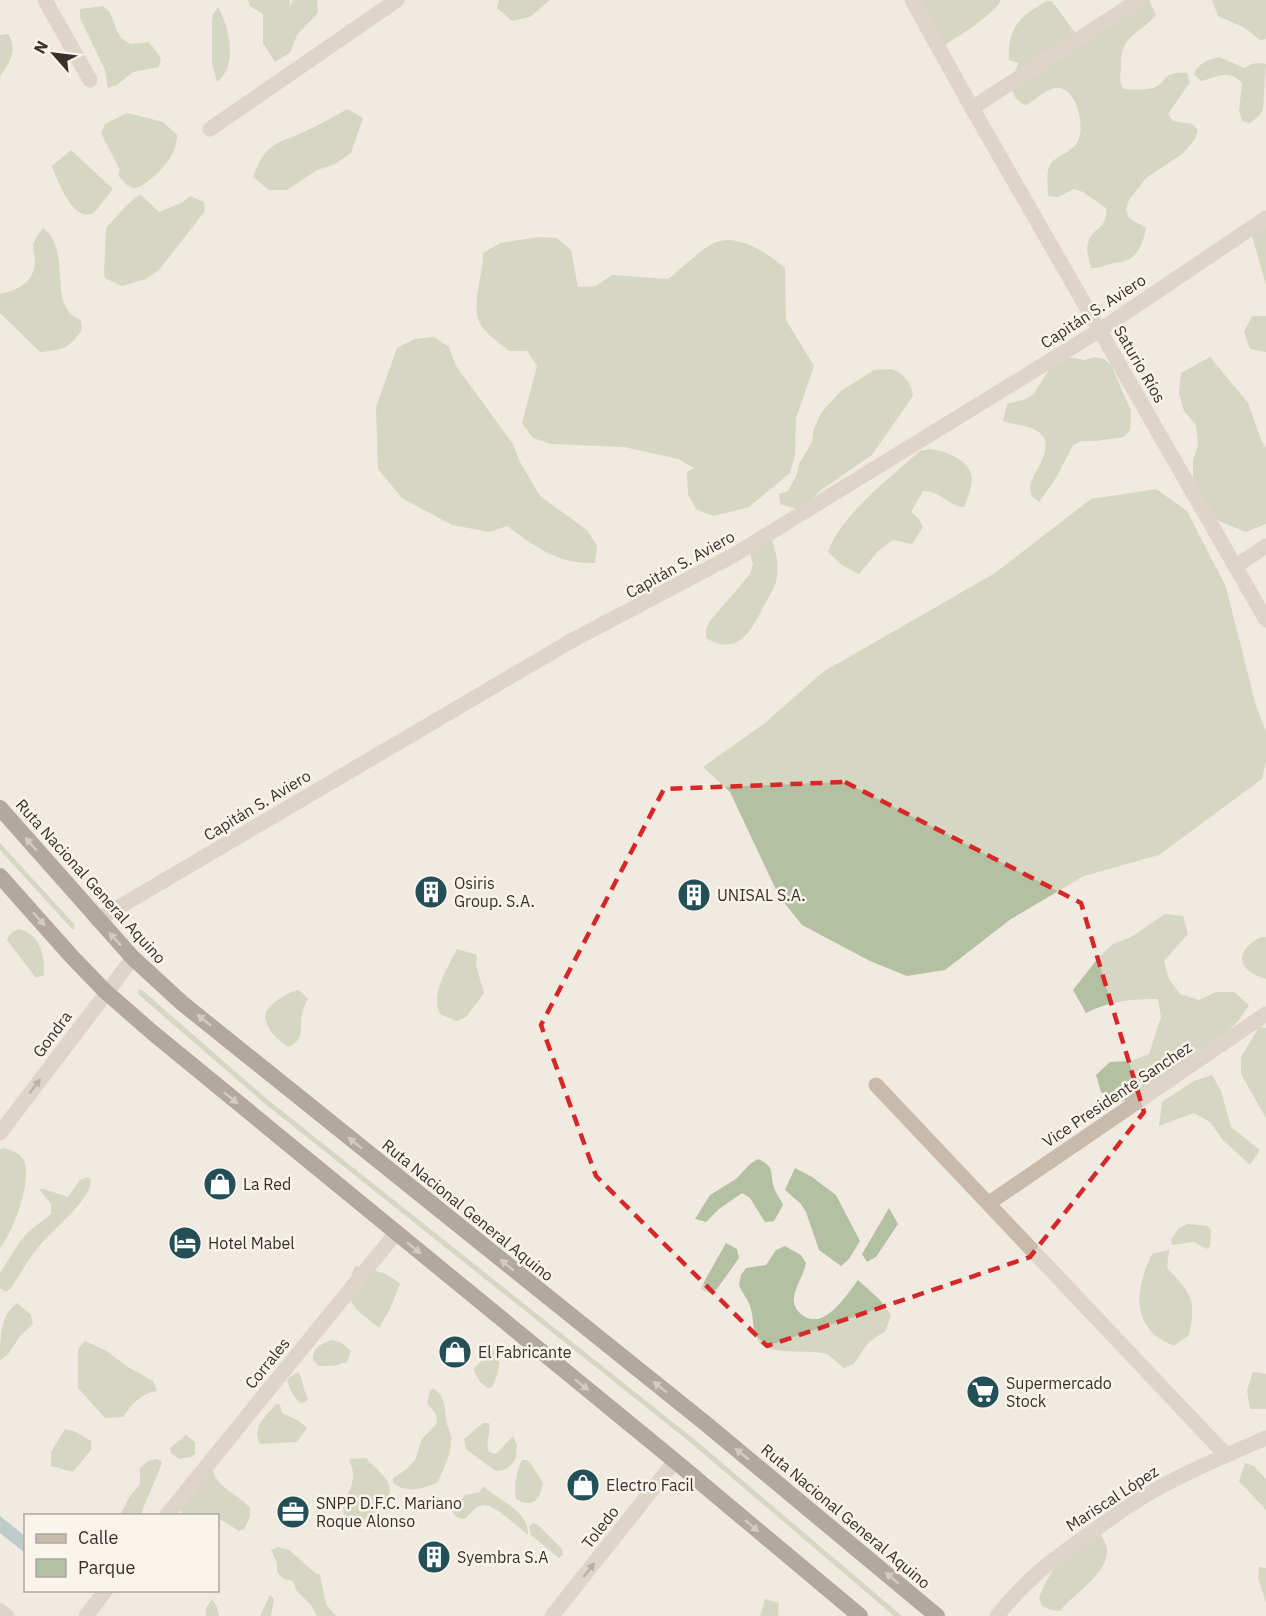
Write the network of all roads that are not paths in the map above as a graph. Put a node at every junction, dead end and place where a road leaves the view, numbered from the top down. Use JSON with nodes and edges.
{"nodes":[{"id":1,"x":45,"y":0,"type":"edge"},
{"id":2,"x":397,"y":0,"type":"edge"},
{"id":3,"x":912,"y":0,"type":"edge"},
{"id":4,"x":1139,"y":0,"type":"edge"},
{"id":5,"x":90,"y":80,"type":"dead end"},
{"id":6,"x":972,"y":108,"type":"junction"},
{"id":7,"x":210,"y":129,"type":"dead end"},
{"id":8,"x":1266,"y":218,"type":"edge"},
{"id":9,"x":1100,"y":330,"type":"junction"},
{"id":10,"x":1266,"y":546,"type":"edge"},
{"id":11,"x":1236,"y":566,"type":"junction"},
{"id":12,"x":1266,"y":620,"type":"edge"},
{"id":13,"x":0,"y":808,"type":"edge"},
{"id":14,"x":0,"y":876,"type":"edge"},
{"id":15,"x":98,"y":920,"type":"junction"},
{"id":16,"x":133,"y":958,"type":"junction"},
{"id":17,"x":106,"y":992,"type":"junction"},
{"id":18,"x":1266,"y":1014,"type":"edge"},
{"id":19,"x":876,"y":1085,"type":"dead end"},
{"id":20,"x":0,"y":1133,"type":"edge"},
{"id":21,"x":989,"y":1203,"type":"junction"},
{"id":22,"x":396,"y":1233,"type":"junction"},
{"id":23,"x":1266,"y":1438,"type":"edge"},
{"id":24,"x":1226,"y":1455,"type":"junction"},
{"id":25,"x":675,"y":1461,"type":"junction"},
{"id":26,"x":167,"y":1514,"type":"edge"},
{"id":27,"x":104,"y":1592,"type":"edge"},
{"id":28,"x":0,"y":1611,"type":"edge"},
{"id":29,"x":89,"y":1612,"type":"edge"},
{"id":30,"x":7,"y":1616,"type":"edge"},
{"id":31,"x":552,"y":1616,"type":"edge"},
{"id":32,"x":860,"y":1616,"type":"edge"},
{"id":33,"x":937,"y":1616,"type":"edge"},
{"id":34,"x":997,"y":1616,"type":"edge"}],
"edges":[{"from":1,"to":5,"type":"street"},
{"from":2,"to":7,"type":"street"},
{"from":3,"to":6,"type":"street","name":"Saturio Ríos"},
{"from":4,"to":6,"type":"street"},
{"from":6,"to":9,"type":"street","name":"Saturio Ríos"},
{"from":8,"to":9,"type":"street","name":"Capitán S. Aviero"},
{"from":9,"to":11,"type":"street","name":"Saturio Ríos"},
{"from":9,"to":15,"type":"street","name":"Capitán S. Aviero"},
{"from":10,"to":11,"type":"street"},
{"from":11,"to":12,"type":"street","name":"Saturio Ríos"},
{"from":15,"to":13,"type":"highway","name":"Ruta Nacional General Aquino","one_way":true},
{"from":14,"to":17,"type":"highway","one_way":true},
{"from":16,"to":15,"type":"highway","name":"Ruta Nacional General Aquino","one_way":true},
{"from":16,"to":17,"type":"street","name":"Gondra"},
{"from":33,"to":16,"type":"highway","name":"Ruta Nacional General Aquino","one_way":true},
{"from":20,"to":17,"type":"street","name":"Gondra","one_way":true},
{"from":17,"to":22,"type":"highway","one_way":true},
{"from":18,"to":21,"type":"street","name":"Vice Presidente Sanchez"},
{"from":19,"to":21,"type":"street"},
{"from":21,"to":24,"type":"street"},
{"from":22,"to":25,"type":"highway","one_way":true},
{"from":22,"to":26,"type":"street","name":"Corrales"},
{"from":23,"to":24,"type":"street","name":"Mariscal López"},
{"from":24,"to":34,"type":"street","name":"Mariscal López"},
{"from":31,"to":25,"type":"street","name":"Toledo","one_way":true},
{"from":25,"to":32,"type":"highway","one_way":true},
{"from":27,"to":29,"type":"street"},
{"from":28,"to":30,"type":"street"}]}
